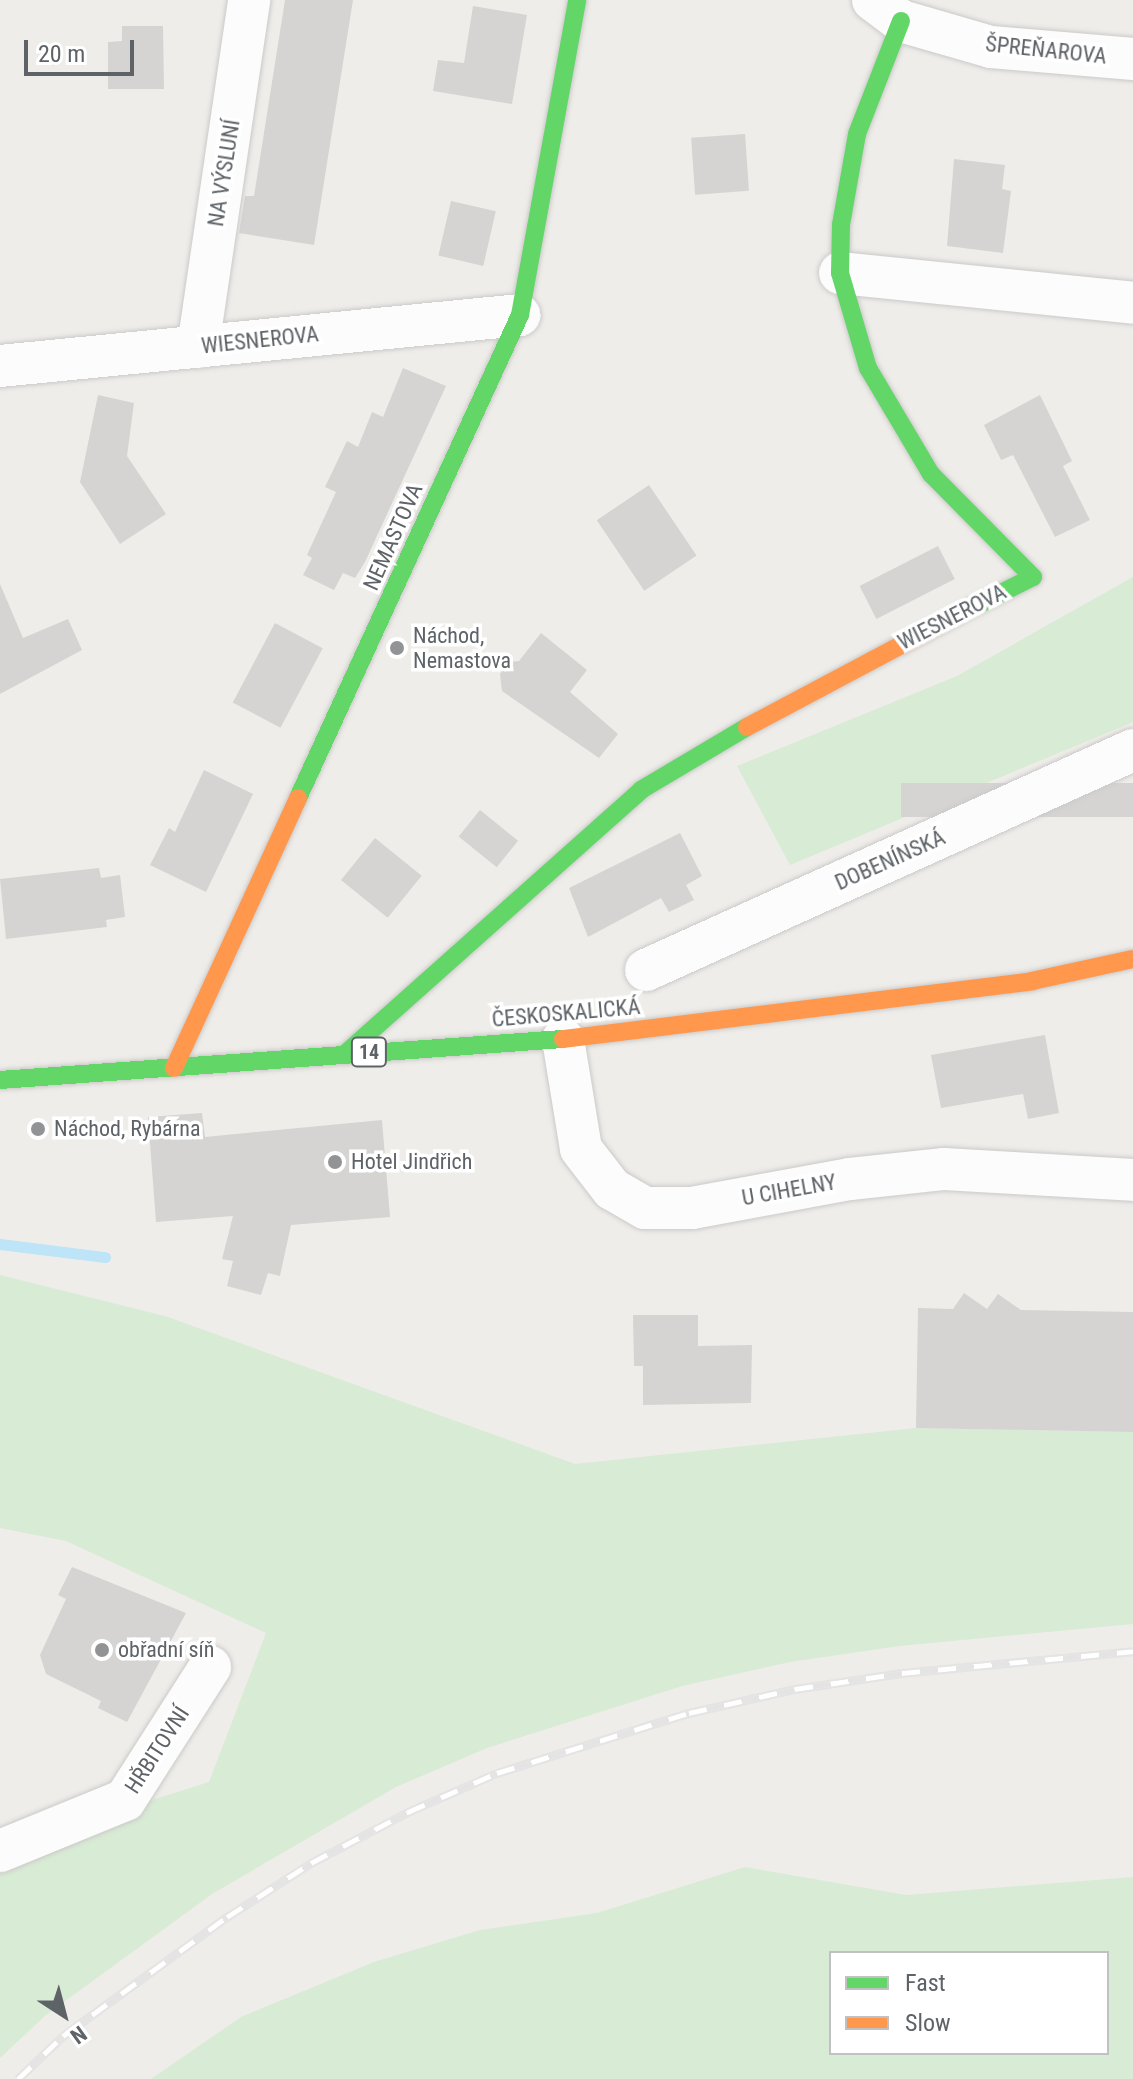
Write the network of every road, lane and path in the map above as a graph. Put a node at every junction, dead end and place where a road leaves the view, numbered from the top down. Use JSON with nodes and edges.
{"nodes":[{"id":1,"x":249,"y":0,"type":"edge"},
{"id":2,"x":577,"y":0,"type":"edge"},
{"id":3,"x":887,"y":10,"type":"edge"},
{"id":4,"x":1133,"y":59,"type":"edge"},
{"id":5,"x":840,"y":273,"type":"junction"},
{"id":6,"x":1133,"y":303,"type":"edge"},
{"id":7,"x":520,"y":315,"type":"junction"},
{"id":8,"x":198,"y":347,"type":"junction"},
{"id":9,"x":0,"y":366,"type":"edge"},
{"id":10,"x":1133,"y":750,"type":"edge"},
{"id":11,"x":1133,"y":959,"type":"edge"},
{"id":12,"x":646,"y":970,"type":"dead end"},
{"id":13,"x":563,"y":1039,"type":"junction"},
{"id":14,"x":345,"y":1054,"type":"junction"},
{"id":15,"x":174,"y":1068,"type":"junction"},
{"id":16,"x":0,"y":1080,"type":"edge"},
{"id":17,"x":1133,"y":1180,"type":"edge"},
{"id":18,"x":210,"y":1667,"type":"dead end"},
{"id":19,"x":0,"y":1851,"type":"edge"}],
"edges":[{"from":1,"to":8,"type":"street","name":"NA VÝSLUNÍ"},
{"from":2,"to":7,"type":"street","name":"NEMASTOVA"},
{"from":3,"to":4,"type":"street","name":"ŠPREŇAROVA"},
{"from":3,"to":5,"type":"street"},
{"from":5,"to":6,"type":"street"},
{"from":5,"to":14,"type":"street","name":"WIESNEROVA"},
{"from":7,"to":8,"type":"street","name":"WIESNEROVA"},
{"from":7,"to":15,"type":"street","name":"NEMASTOVA"},
{"from":8,"to":9,"type":"street","name":"WIESNEROVA"},
{"from":10,"to":12,"type":"street","name":"DOBENÍNSKÁ"},
{"from":11,"to":13,"type":"street","name":"ČESKOSKALICKÁ","number":"14"},
{"from":13,"to":14,"type":"street","name":"ČESKOSKALICKÁ","number":"14"},
{"from":13,"to":17,"type":"street","name":"U CIHELNY"},
{"from":14,"to":15,"type":"street","name":"ČESKOSKALICKÁ","number":"14"},
{"from":15,"to":16,"type":"street","name":"ČESKOSKALICKÁ","number":"14"},
{"from":18,"to":19,"type":"street","name":"HŘBITOVNÍ"}]}
